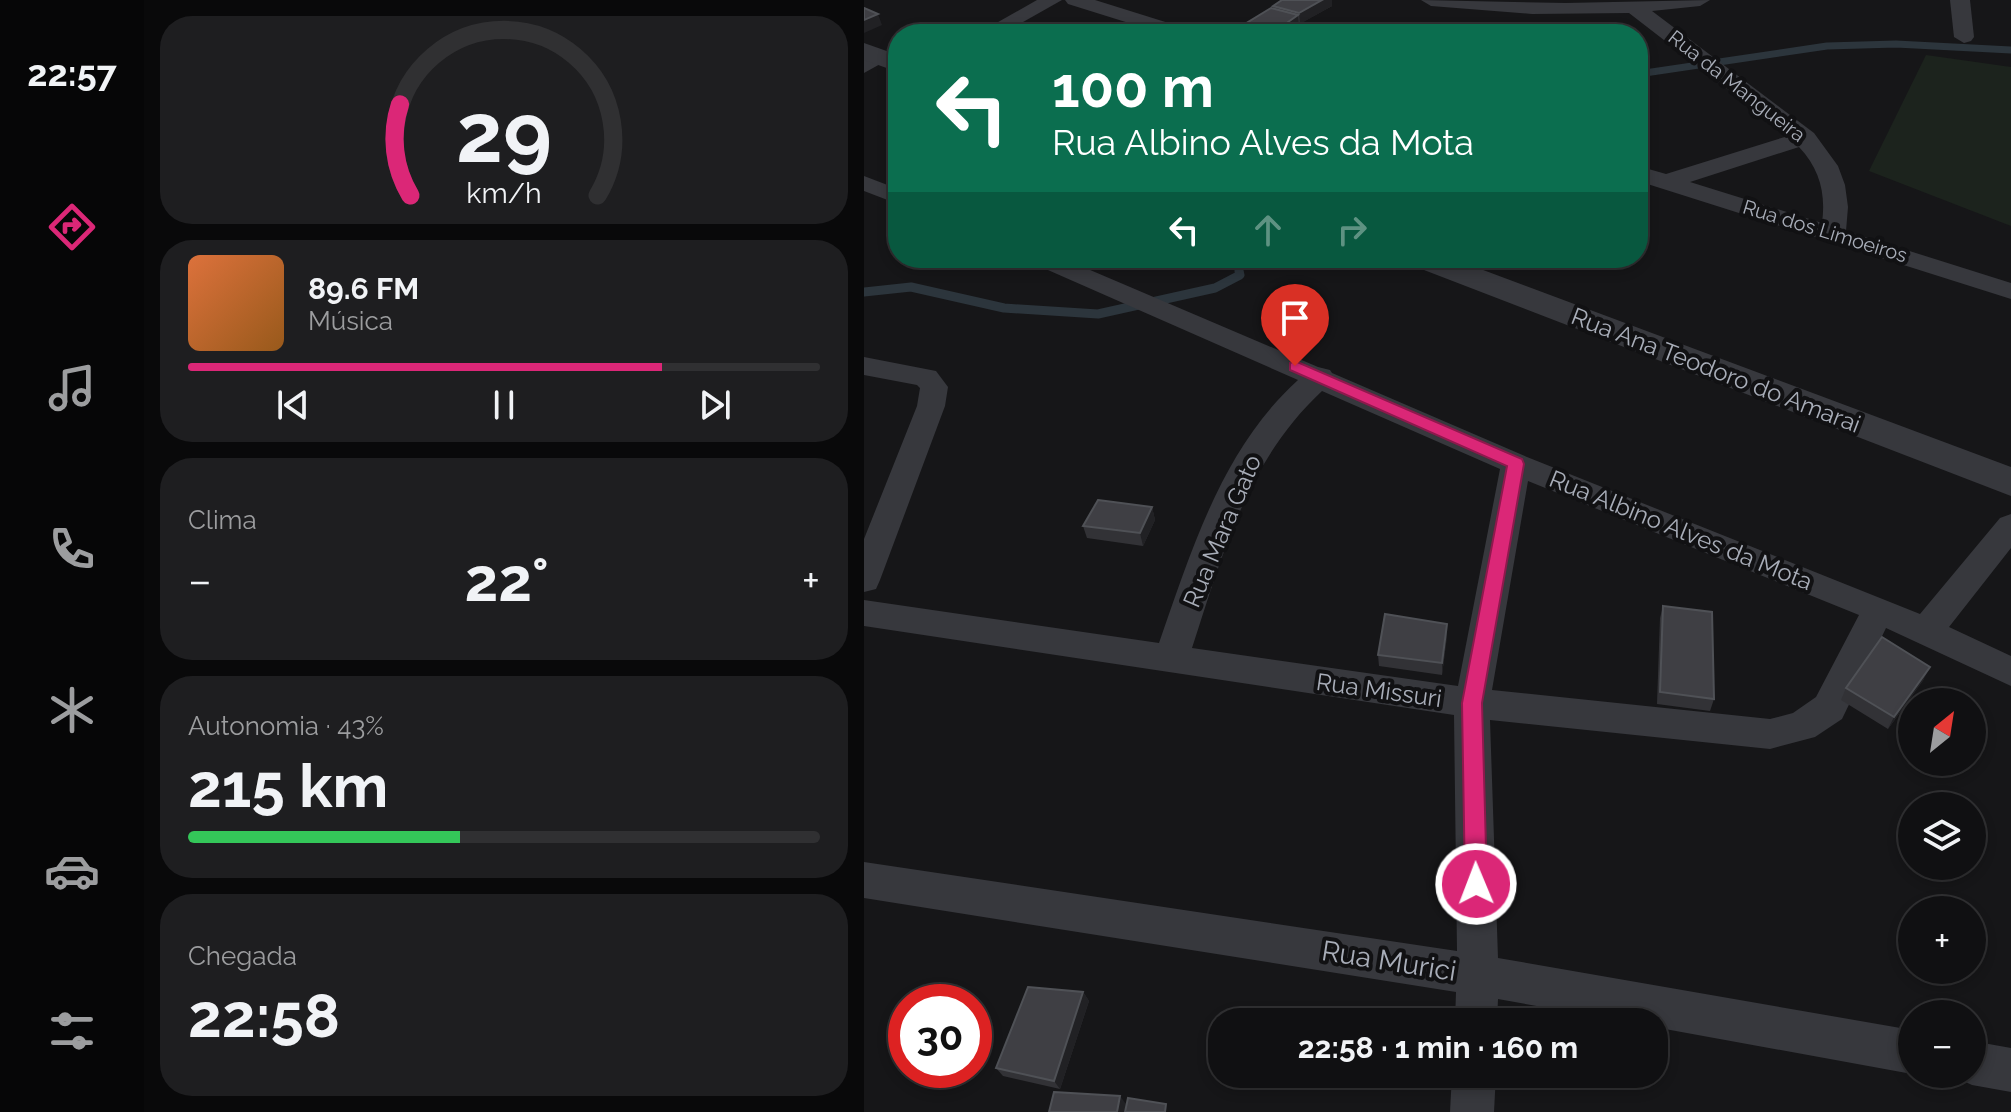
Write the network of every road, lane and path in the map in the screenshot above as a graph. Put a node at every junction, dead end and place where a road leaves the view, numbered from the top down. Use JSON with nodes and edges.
{"nodes":[{"id":1,"x":1052,"y":0,"type":"edge"},
{"id":2,"x":1075,"y":0,"type":"edge"},
{"id":3,"x":1431,"y":0,"type":"edge"},
{"id":4,"x":1700,"y":0,"type":"edge"},
{"id":5,"x":1960,"y":0,"type":"edge"},
{"id":6,"x":1630,"y":4,"type":"edge"},
{"id":7,"x":1006,"y":24,"type":"edge"},
{"id":8,"x":1152,"y":24,"type":"edge"},
{"id":9,"x":1964,"y":37,"type":"dead end"},
{"id":10,"x":1806,"y":138,"type":"junction"},
{"id":11,"x":1648,"y":176,"type":"edge"},
{"id":12,"x":1666,"y":182,"type":"junction"},
{"id":13,"x":864,"y":183,"type":"edge"},
{"id":14,"x":888,"y":193,"type":"edge"},
{"id":15,"x":1833,"y":233,"type":"junction"},
{"id":16,"x":1065,"y":268,"type":"edge"},
{"id":17,"x":1448,"y":268,"type":"edge"},
{"id":18,"x":2011,"y":291,"type":"edge"},
{"id":19,"x":864,"y":366,"type":"edge"},
{"id":20,"x":1320,"y":376,"type":"junction"},
{"id":21,"x":1516,"y":464,"type":"junction"},
{"id":22,"x":2011,"y":482,"type":"edge"},
{"id":23,"x":2011,"y":526,"type":"edge"},
{"id":24,"x":864,"y":580,"type":"edge"},
{"id":25,"x":1879,"y":609,"type":"junction"},
{"id":26,"x":864,"y":613,"type":"edge"},
{"id":27,"x":1926,"y":631,"type":"junction"},
{"id":28,"x":1171,"y":659,"type":"junction"},
{"id":29,"x":2011,"y":672,"type":"edge"},
{"id":30,"x":1472,"y":703,"type":"junction"},
{"id":31,"x":864,"y":880,"type":"edge"},
{"id":32,"x":1478,"y":975,"type":"junction"},
{"id":33,"x":1477,"y":1008,"type":"edge"},
{"id":34,"x":1898,"y":1050,"type":"edge"},
{"id":35,"x":1986,"y":1066,"type":"edge"},
{"id":36,"x":2011,"y":1070,"type":"edge"},
{"id":37,"x":1473,"y":1088,"type":"edge"},
{"id":38,"x":1472,"y":1112,"type":"edge"}],
"edges":[{"from":1,"to":7,"type":"street"},
{"from":2,"to":8,"type":"street"},
{"from":3,"to":6,"type":"street"},
{"from":4,"to":6,"type":"street"},
{"from":5,"to":9,"type":"street"},
{"from":6,"to":10,"type":"street","name":"Rua da Mangueira"},
{"from":10,"to":12,"type":"street"},
{"from":10,"to":15,"type":"street","name":"Rua da Mangueira"},
{"from":11,"to":12,"type":"street","name":"Rua dos Limoeiros"},
{"from":12,"to":15,"type":"street","name":"Rua dos Limoeiros"},
{"from":13,"to":14,"type":"street"},
{"from":15,"to":18,"type":"street","name":"Rua dos Limoeiros"},
{"from":16,"to":20,"type":"street","name":"Rua Albino Alves da Mota"},
{"from":17,"to":22,"type":"street","name":"Rua Ana Teodoro do Amarai"},
{"from":19,"to":24,"type":"street"},
{"from":20,"to":21,"type":"street","name":"Rua Albino Alves da Mota"},
{"from":20,"to":28,"type":"street","name":"Rua Mara Gato"},
{"from":21,"to":25,"type":"street","name":"Rua Albino Alves da Mota"},
{"from":21,"to":30,"type":"street"},
{"from":23,"to":27,"type":"street"},
{"from":25,"to":27,"type":"street","name":"Rua Albino Alves da Mota"},
{"from":25,"to":30,"type":"street","name":"Rua Missuri"},
{"from":26,"to":28,"type":"street","name":"Rua Missuri"},
{"from":27,"to":29,"type":"street","name":"Rua Albino Alves da Mota"},
{"from":28,"to":30,"type":"street","name":"Rua Missuri"},
{"from":30,"to":32,"type":"street"},
{"from":31,"to":32,"type":"street","name":"Rua Murici"},
{"from":32,"to":33,"type":"street"},
{"from":32,"to":34,"type":"street","name":"Rua Murici"},
{"from":35,"to":36,"type":"street"},
{"from":37,"to":38,"type":"street"}]}
